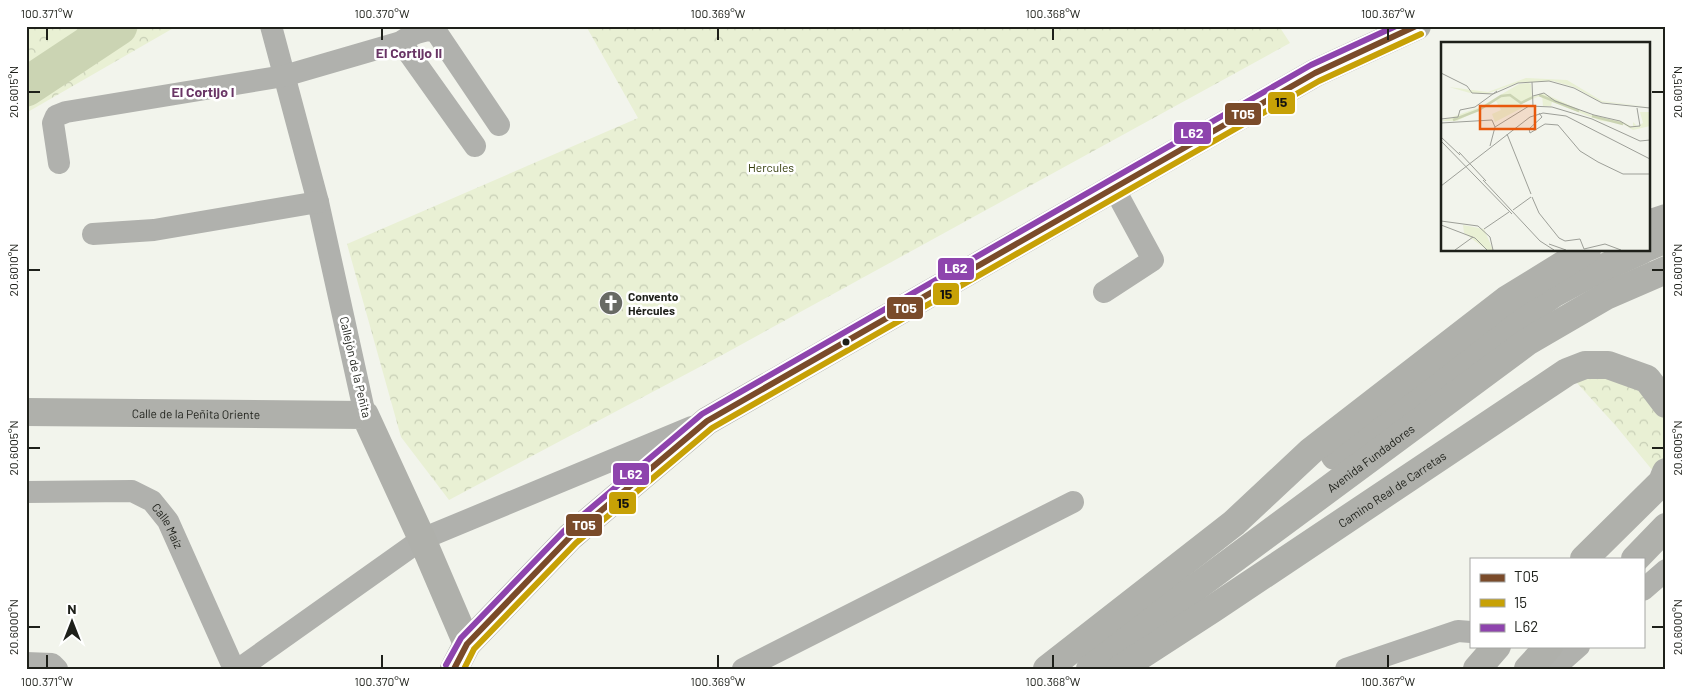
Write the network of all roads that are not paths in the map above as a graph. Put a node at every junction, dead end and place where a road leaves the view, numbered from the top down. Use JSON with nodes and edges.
{"nodes":[{"id":1,"x":271,"y":26,"type":"edge"},
{"id":2,"x":1417,"y":26,"type":"edge"},
{"id":3,"x":401,"y":42,"type":"junction"},
{"id":4,"x":284,"y":76,"type":"junction"},
{"id":5,"x":499,"y":125,"type":"dead end"},
{"id":6,"x":475,"y":146,"type":"dead end"},
{"id":7,"x":59,"y":163,"type":"dead end"},
{"id":8,"x":1114,"y":188,"type":"junction"},
{"id":9,"x":318,"y":202,"type":"junction"},
{"id":10,"x":1666,"y":218,"type":"edge"},
{"id":11,"x":1650,"y":223,"type":"edge"},
{"id":12,"x":93,"y":234,"type":"dead end"},
{"id":13,"x":1666,"y":239,"type":"edge"},
{"id":14,"x":1650,"y":246,"type":"edge"},
{"id":15,"x":1585,"y":251,"type":"edge"},
{"id":16,"x":1640,"y":251,"type":"edge"},
{"id":17,"x":1666,"y":270,"type":"edge"},
{"id":18,"x":1104,"y":292,"type":"dead end"},
{"id":19,"x":1666,"y":404,"type":"edge"},
{"id":20,"x":26,"y":412,"type":"edge"},
{"id":21,"x":365,"y":414,"type":"junction"},
{"id":22,"x":707,"y":421,"type":"junction"},
{"id":23,"x":1666,"y":472,"type":"edge"},
{"id":24,"x":26,"y":492,"type":"edge"},
{"id":25,"x":1072,"y":502,"type":"dead end"},
{"id":26,"x":1234,"y":523,"type":"junction"},
{"id":27,"x":1666,"y":527,"type":"edge"},
{"id":28,"x":422,"y":538,"type":"junction"},
{"id":29,"x":1585,"y":558,"type":"edge"},
{"id":30,"x":1636,"y":558,"type":"edge"},
{"id":31,"x":1666,"y":570,"type":"edge"},
{"id":32,"x":1644,"y":589,"type":"edge"},
{"id":33,"x":1470,"y":632,"type":"edge"},
{"id":34,"x":467,"y":644,"type":"junction"},
{"id":35,"x":1495,"y":648,"type":"edge"},
{"id":36,"x":1547,"y":648,"type":"edge"},
{"id":37,"x":1577,"y":648,"type":"edge"},
{"id":38,"x":26,"y":663,"type":"edge"},
{"id":39,"x":57,"y":669,"type":"edge"},
{"id":40,"x":234,"y":669,"type":"edge"},
{"id":41,"x":239,"y":669,"type":"edge"},
{"id":42,"x":454,"y":669,"type":"edge"},
{"id":43,"x":742,"y":669,"type":"edge"},
{"id":44,"x":1047,"y":669,"type":"edge"},
{"id":45,"x":1090,"y":669,"type":"edge"},
{"id":46,"x":1120,"y":669,"type":"edge"},
{"id":47,"x":1346,"y":669,"type":"edge"},
{"id":48,"x":1477,"y":669,"type":"edge"},
{"id":49,"x":1528,"y":669,"type":"edge"},
{"id":50,"x":1553,"y":669,"type":"edge"}],
"edges":[{"from":1,"to":4,"type":"street","name":"Callejón de la Peñita"},
{"from":2,"to":8,"type":"street"},
{"from":3,"to":4,"type":"street"},
{"from":3,"to":5,"type":"street"},
{"from":3,"to":6,"type":"street"},
{"from":4,"to":7,"type":"street"},
{"from":4,"to":9,"type":"street","name":"Callejón de la Peñita"},
{"from":8,"to":18,"type":"street"},
{"from":8,"to":22,"type":"street"},
{"from":9,"to":12,"type":"street"},
{"from":9,"to":21,"type":"street","name":"Callejón de la Peñita"},
{"from":10,"to":11,"type":"street"},
{"from":13,"to":14,"type":"street"},
{"from":15,"to":26,"type":"street"},
{"from":16,"to":26,"type":"street"},
{"from":17,"to":45,"type":"street","name":"Avenida Fundadores"},
{"from":19,"to":46,"type":"street","name":"Camino Real de Carretas"},
{"from":20,"to":21,"type":"street","name":"Calle de la Peñita Oriente"},
{"from":21,"to":28,"type":"street","name":"Callejón de la Peñita"},
{"from":22,"to":28,"type":"street"},
{"from":22,"to":34,"type":"street"},
{"from":23,"to":29,"type":"street"},
{"from":24,"to":40,"type":"street","name":"Calle Maíz"},
{"from":25,"to":43,"type":"street"},
{"from":26,"to":44,"type":"street"},
{"from":27,"to":30,"type":"street"},
{"from":28,"to":34,"type":"street","name":"Callejón de la Peñita"},
{"from":28,"to":41,"type":"street"},
{"from":31,"to":32,"type":"street"},
{"from":33,"to":47,"type":"street"},
{"from":34,"to":42,"type":"street"},
{"from":35,"to":48,"type":"street"},
{"from":36,"to":49,"type":"street"},
{"from":37,"to":50,"type":"street"},
{"from":38,"to":39,"type":"street"}]}
